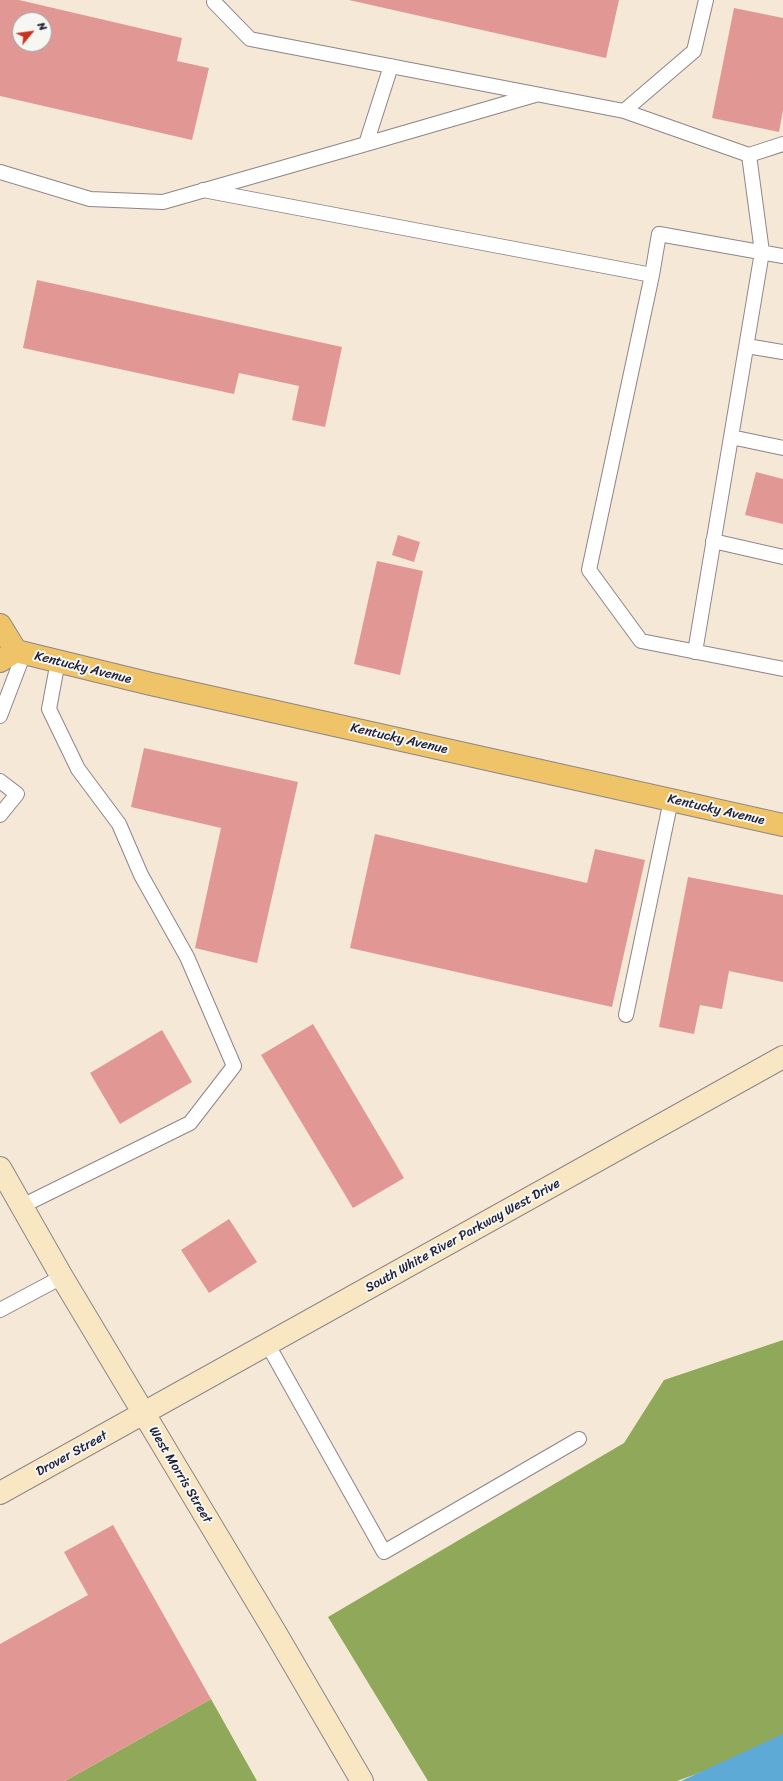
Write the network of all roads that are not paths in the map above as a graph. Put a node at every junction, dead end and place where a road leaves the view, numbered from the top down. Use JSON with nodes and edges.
{"nodes":[{"id":1,"x":706,"y":0,"type":"edge"},
{"id":2,"x":210,"y":1,"type":"edge"},
{"id":3,"x":391,"y":66,"type":"junction"},
{"id":4,"x":537,"y":95,"type":"junction"},
{"id":5,"x":624,"y":111,"type":"junction"},
{"id":6,"x":366,"y":144,"type":"junction"},
{"id":7,"x":783,"y":144,"type":"edge"},
{"id":8,"x":749,"y":155,"type":"junction"},
{"id":9,"x":0,"y":172,"type":"edge"},
{"id":10,"x":203,"y":190,"type":"junction"},
{"id":11,"x":762,"y":252,"type":"junction"},
{"id":12,"x":783,"y":256,"type":"edge"},
{"id":13,"x":652,"y":275,"type":"junction"},
{"id":14,"x":747,"y":346,"type":"junction"},
{"id":15,"x":783,"y":352,"type":"edge"},
{"id":16,"x":731,"y":437,"type":"junction"},
{"id":17,"x":783,"y":448,"type":"edge"},
{"id":18,"x":713,"y":541,"type":"junction"},
{"id":19,"x":783,"y":557,"type":"edge"},
{"id":20,"x":0,"y":625,"type":"edge"},
{"id":21,"x":695,"y":652,"type":"junction"},
{"id":22,"x":14,"y":655,"type":"edge"},
{"id":23,"x":58,"y":661,"type":"junction"},
{"id":24,"x":783,"y":669,"type":"edge"},
{"id":25,"x":0,"y":716,"type":"edge"},
{"id":26,"x":0,"y":782,"type":"edge"},
{"id":27,"x":671,"y":800,"type":"junction"},
{"id":28,"x":0,"y":815,"type":"edge"},
{"id":29,"x":783,"y":824,"type":"edge"},
{"id":30,"x":626,"y":1015,"type":"dead end"},
{"id":31,"x":783,"y":1058,"type":"edge"},
{"id":32,"x":0,"y":1168,"type":"edge"},
{"id":33,"x":22,"y":1206,"type":"junction"},
{"id":34,"x":62,"y":1277,"type":"junction"},
{"id":35,"x":0,"y":1310,"type":"edge"},
{"id":36,"x":268,"y":1345,"type":"junction"},
{"id":37,"x":144,"y":1414,"type":"junction"},
{"id":38,"x":579,"y":1439,"type":"dead end"},
{"id":39,"x":0,"y":1493,"type":"edge"},
{"id":40,"x":362,"y":1781,"type":"edge"}],
"edges":[{"from":1,"to":5,"type":"lane"},
{"from":2,"to":3,"type":"lane"},
{"from":3,"to":4,"type":"lane"},
{"from":3,"to":6,"type":"lane"},
{"from":4,"to":5,"type":"lane"},
{"from":4,"to":6,"type":"lane"},
{"from":5,"to":8,"type":"lane"},
{"from":6,"to":10,"type":"lane"},
{"from":7,"to":8,"type":"lane"},
{"from":8,"to":11,"type":"lane"},
{"from":9,"to":10,"type":"lane"},
{"from":10,"to":13,"type":"lane"},
{"from":11,"to":12,"type":"lane"},
{"from":11,"to":13,"type":"lane"},
{"from":11,"to":14,"type":"lane"},
{"from":13,"to":21,"type":"lane"},
{"from":14,"to":15,"type":"lane"},
{"from":14,"to":16,"type":"lane"},
{"from":16,"to":17,"type":"lane"},
{"from":16,"to":18,"type":"lane"},
{"from":18,"to":19,"type":"lane"},
{"from":18,"to":21,"type":"lane"},
{"from":20,"to":22,"type":"main road","name":"Kentucky Avenue"},
{"from":21,"to":24,"type":"lane"},
{"from":22,"to":23,"type":"main road","name":"Kentucky Avenue"},
{"from":22,"to":25,"type":"lane"},
{"from":23,"to":27,"type":"main road","name":"Kentucky Avenue"},
{"from":23,"to":33,"type":"lane"},
{"from":26,"to":28,"type":"lane"},
{"from":27,"to":29,"type":"main road","name":"Kentucky Avenue"},
{"from":27,"to":30,"type":"lane"},
{"from":31,"to":36,"type":"street","name":"South White River Parkway West Drive"},
{"from":32,"to":33,"type":"street","name":"West Morris Street"},
{"from":33,"to":34,"type":"street","name":"West Morris Street"},
{"from":34,"to":35,"type":"lane"},
{"from":34,"to":37,"type":"street","name":"West Morris Street"},
{"from":36,"to":37,"type":"street","name":"South White River Parkway West Drive"},
{"from":36,"to":38,"type":"lane"},
{"from":37,"to":39,"type":"street","name":"Drover Street"},
{"from":37,"to":40,"type":"street","name":"West Morris Street"}]}
